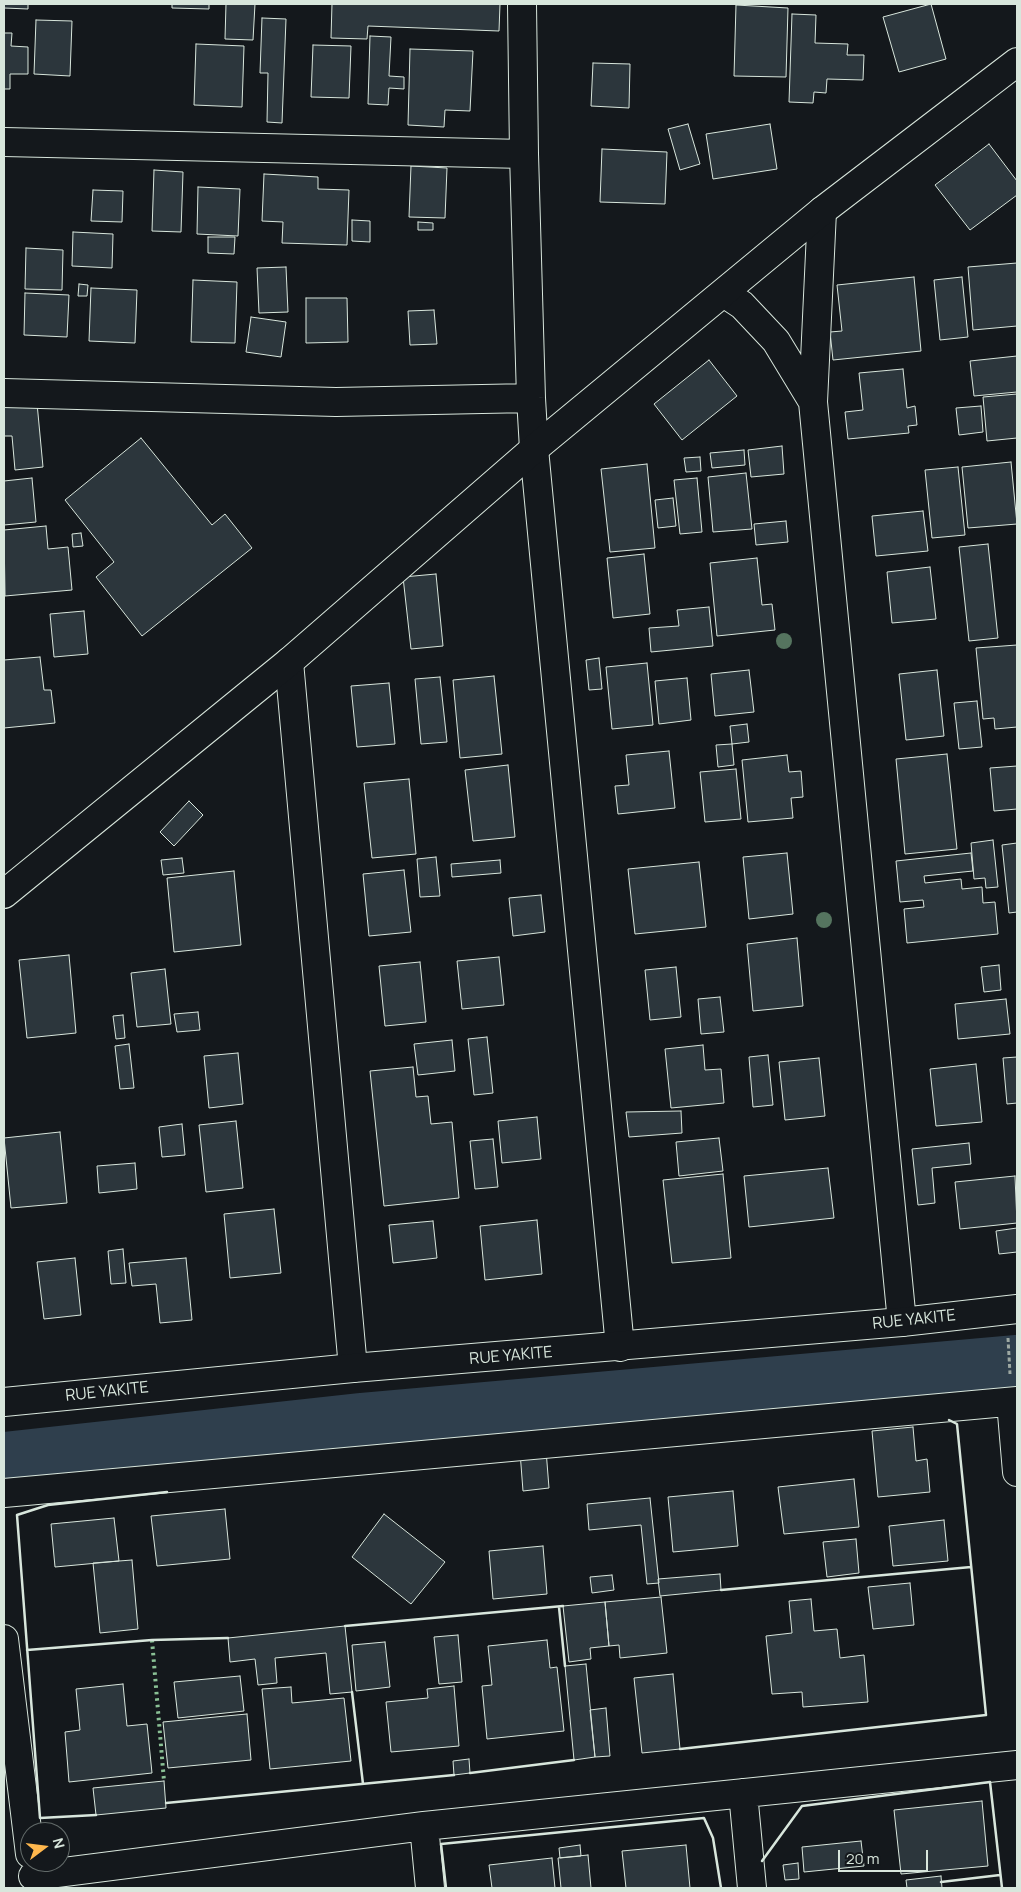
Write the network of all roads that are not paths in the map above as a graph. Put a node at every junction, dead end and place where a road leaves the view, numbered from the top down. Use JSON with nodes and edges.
{"nodes":[{"id":1,"x":522,"y":4,"type":"edge"},
{"id":2,"x":1017,"y":62,"type":"edge"},
{"id":3,"x":4,"y":142,"type":"edge"},
{"id":4,"x":524,"y":154,"type":"junction"},
{"id":5,"x":822,"y":211,"type":"junction"},
{"id":6,"x":724,"y":293,"type":"junction"},
{"id":7,"x":4,"y":393,"type":"edge"},
{"id":8,"x":531,"y":398,"type":"junction"},
{"id":9,"x":813,"y":402,"type":"junction"},
{"id":10,"x":534,"y":449,"type":"junction"},
{"id":11,"x":289,"y":662,"type":"junction"},
{"id":12,"x":4,"y":894,"type":"edge"},
{"id":13,"x":1012,"y":1309,"type":"edge"},
{"id":14,"x":902,"y":1322,"type":"junction"},
{"id":15,"x":620,"y":1347,"type":"junction"},
{"id":16,"x":353,"y":1368,"type":"junction"},
{"id":17,"x":4,"y":1402,"type":"edge"},
{"id":18,"x":1014,"y":1402,"type":"edge"},
{"id":19,"x":1017,"y":1472,"type":"edge"},
{"id":20,"x":4,"y":1493,"type":"edge"},
{"id":21,"x":4,"y":1639,"type":"edge"},
{"id":22,"x":1017,"y":1765,"type":"edge"},
{"id":23,"x":743,"y":1793,"type":"junction"},
{"id":24,"x":26,"y":1822,"type":"edge"},
{"id":25,"x":424,"y":1826,"type":"junction"},
{"id":26,"x":70,"y":1866,"type":"edge"},
{"id":27,"x":430,"y":1888,"type":"edge"},
{"id":28,"x":752,"y":1888,"type":"edge"}],
"edges":[{"from":1,"to":4,"type":"street"},
{"from":2,"to":5,"type":"street"},
{"from":3,"to":4,"type":"street"},
{"from":4,"to":8,"type":"street"},
{"from":5,"to":6,"type":"street"},
{"from":5,"to":9,"type":"street"},
{"from":6,"to":9,"type":"street"},
{"from":6,"to":10,"type":"street"},
{"from":7,"to":8,"type":"street"},
{"from":8,"to":10,"type":"street"},
{"from":9,"to":14,"type":"street"},
{"from":10,"to":11,"type":"street"},
{"from":10,"to":15,"type":"street"},
{"from":11,"to":12,"type":"street"},
{"from":11,"to":16,"type":"street"},
{"from":13,"to":14,"type":"street","name":"RUE YAKITE"},
{"from":14,"to":15,"type":"street","name":"RUE YAKITE"},
{"from":15,"to":16,"type":"street","name":"RUE YAKITE"},
{"from":16,"to":17,"type":"street","name":"RUE YAKITE"},
{"from":18,"to":19,"type":"street"},
{"from":18,"to":20,"type":"street"},
{"from":21,"to":24,"type":"street"},
{"from":22,"to":23,"type":"street"},
{"from":23,"to":25,"type":"street"},
{"from":23,"to":28,"type":"street"},
{"from":25,"to":26,"type":"street"},
{"from":25,"to":27,"type":"street"}]}
